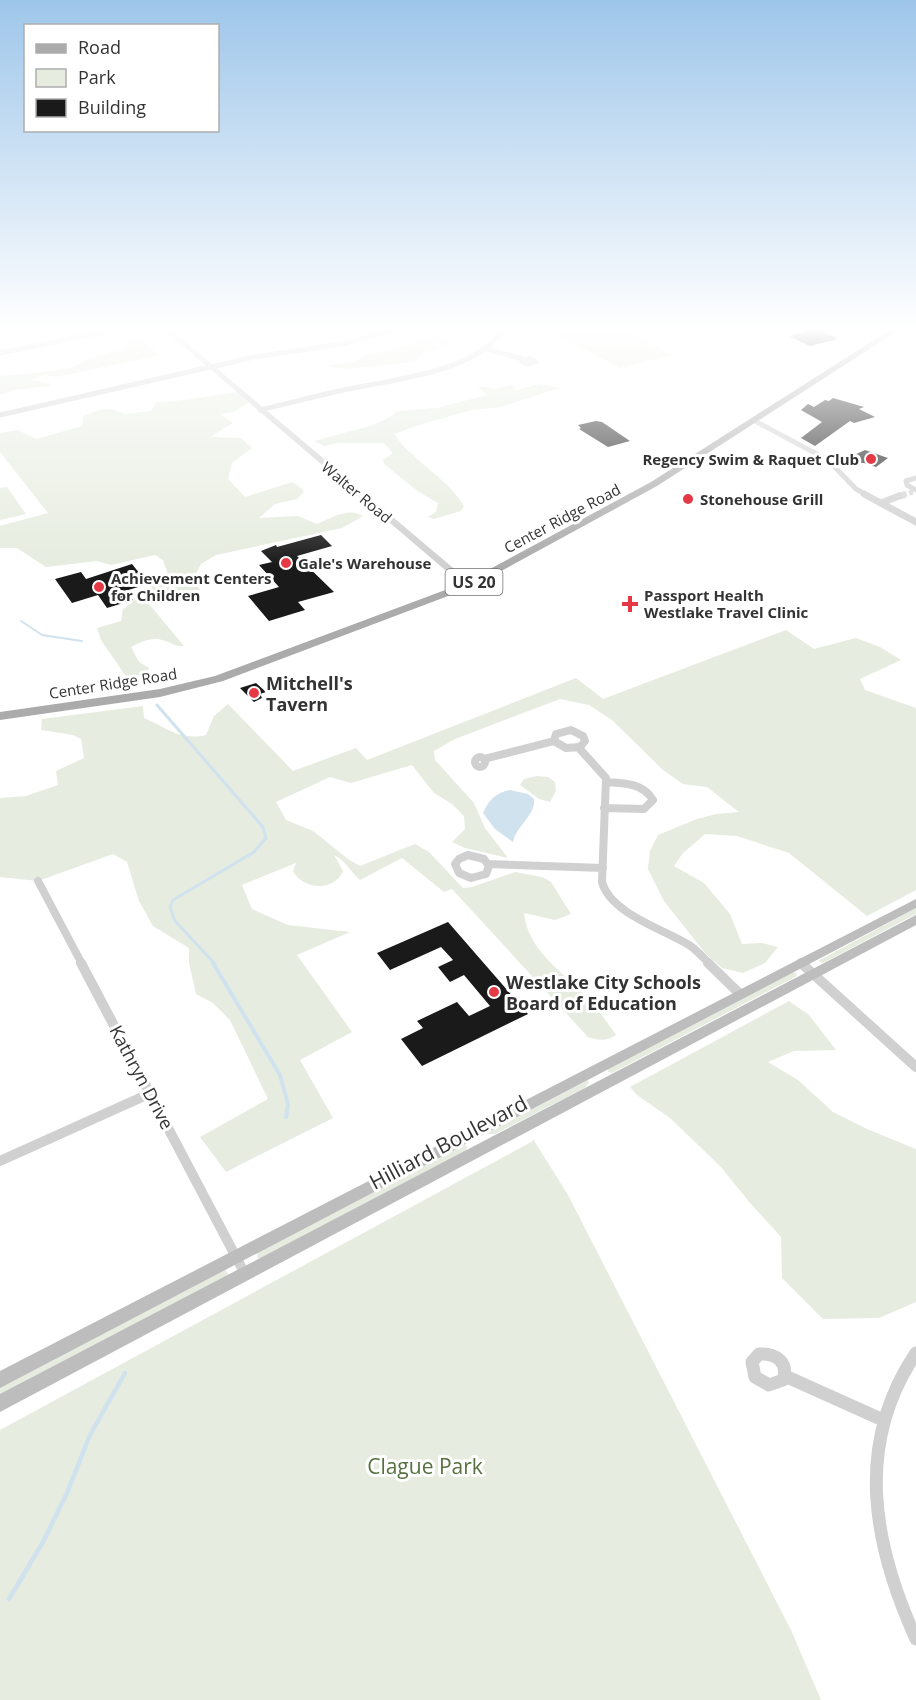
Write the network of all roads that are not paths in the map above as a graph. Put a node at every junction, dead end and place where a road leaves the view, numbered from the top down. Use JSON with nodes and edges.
{"nodes":[{"id":1,"x":38,"y":407,"type":"edge"},
{"id":2,"x":262,"y":407,"type":"edge"},
{"id":3,"x":775,"y":407,"type":"edge"},
{"id":4,"x":258,"y":408,"type":"joint"},
{"id":5,"x":0,"y":416,"type":"edge"},
{"id":6,"x":754,"y":421,"type":"junction"},
{"id":7,"x":916,"y":478,"type":"edge"},
{"id":8,"x":915,"y":491,"type":"edge"},
{"id":9,"x":900,"y":496,"type":"tunnel mouth"},
{"id":10,"x":881,"y":503,"type":"junction"},
{"id":11,"x":916,"y":522,"type":"edge"},
{"id":12,"x":468,"y":585,"type":"junction"},
{"id":13,"x":0,"y":716,"type":"edge"},
{"id":14,"x":554,"y":741,"type":"junction"},
{"id":15,"x":578,"y":747,"type":"junction"},
{"id":16,"x":484,"y":759,"type":"dead end"},
{"id":17,"x":606,"y":782,"type":"junction"},
{"id":18,"x":604,"y":808,"type":"junction"},
{"id":19,"x":488,"y":864,"type":"dead end"},
{"id":20,"x":603,"y":868,"type":"junction"},
{"id":21,"x":38,"y":881,"type":"dead end"},
{"id":22,"x":916,"y":903,"type":"edge"},
{"id":23,"x":916,"y":919,"type":"edge"},
{"id":24,"x":807,"y":968,"type":"junction"},
{"id":25,"x":740,"y":994,"type":"junction"},
{"id":26,"x":916,"y":1067,"type":"edge"},
{"id":27,"x":151,"y":1093,"type":"junction"},
{"id":28,"x":0,"y":1161,"type":"edge"},
{"id":29,"x":236,"y":1257,"type":"junction"},
{"id":30,"x":245,"y":1274,"type":"junction"},
{"id":31,"x":916,"y":1353,"type":"edge"},
{"id":32,"x":785,"y":1376,"type":"dead end"},
{"id":33,"x":0,"y":1380,"type":"edge"},
{"id":34,"x":0,"y":1403,"type":"edge"},
{"id":35,"x":883,"y":1420,"type":"junction"},
{"id":36,"x":916,"y":1639,"type":"edge"}],
"edges":[{"from":1,"to":5,"type":"street"},
{"from":2,"to":4,"type":"street"},
{"from":3,"to":6,"type":"main road","name":"Center Ridge Road","number":"US 20"},
{"from":4,"to":12,"type":"street","name":"Walter Road"},
{"from":6,"to":10,"type":"street"},
{"from":6,"to":12,"type":"main road","name":"Center Ridge Road","number":"US 20"},
{"from":7,"to":8,"type":"street"},
{"from":9,"to":10,"type":"street"},
{"from":10,"to":11,"type":"street"},
{"from":12,"to":13,"type":"main road","name":"Center Ridge Road","number":"US 20"},
{"from":14,"to":15,"type":"street"},
{"from":14,"to":15,"type":"street"},
{"from":14,"to":16,"type":"street"},
{"from":15,"to":17,"type":"street"},
{"from":17,"to":18,"type":"street"},
{"from":17,"to":18,"type":"street"},
{"from":18,"to":20,"type":"street"},
{"from":19,"to":20,"type":"street"},
{"from":20,"to":25,"type":"street"},
{"from":21,"to":27,"type":"street","name":"Kathryn Drive"},
{"from":22,"to":24,"type":"main road","name":"Hilliard Boulevard"},
{"from":23,"to":24,"type":"main road","name":"Hilliard Boulevard"},
{"from":24,"to":25,"type":"main road","name":"Hilliard Boulevard"},
{"from":24,"to":26,"type":"street"},
{"from":24,"to":30,"type":"main road","name":"Hilliard Boulevard"},
{"from":25,"to":29,"type":"main road","name":"Hilliard Boulevard"},
{"from":27,"to":28,"type":"street"},
{"from":27,"to":29,"type":"street","name":"Kathryn Drive"},
{"from":29,"to":30,"type":"street","name":"Kathryn Drive"},
{"from":29,"to":33,"type":"main road","name":"Hilliard Boulevard"},
{"from":30,"to":34,"type":"main road","name":"Hilliard Boulevard"},
{"from":31,"to":35,"type":"street"},
{"from":32,"to":35,"type":"street"},
{"from":35,"to":36,"type":"street"}]}
